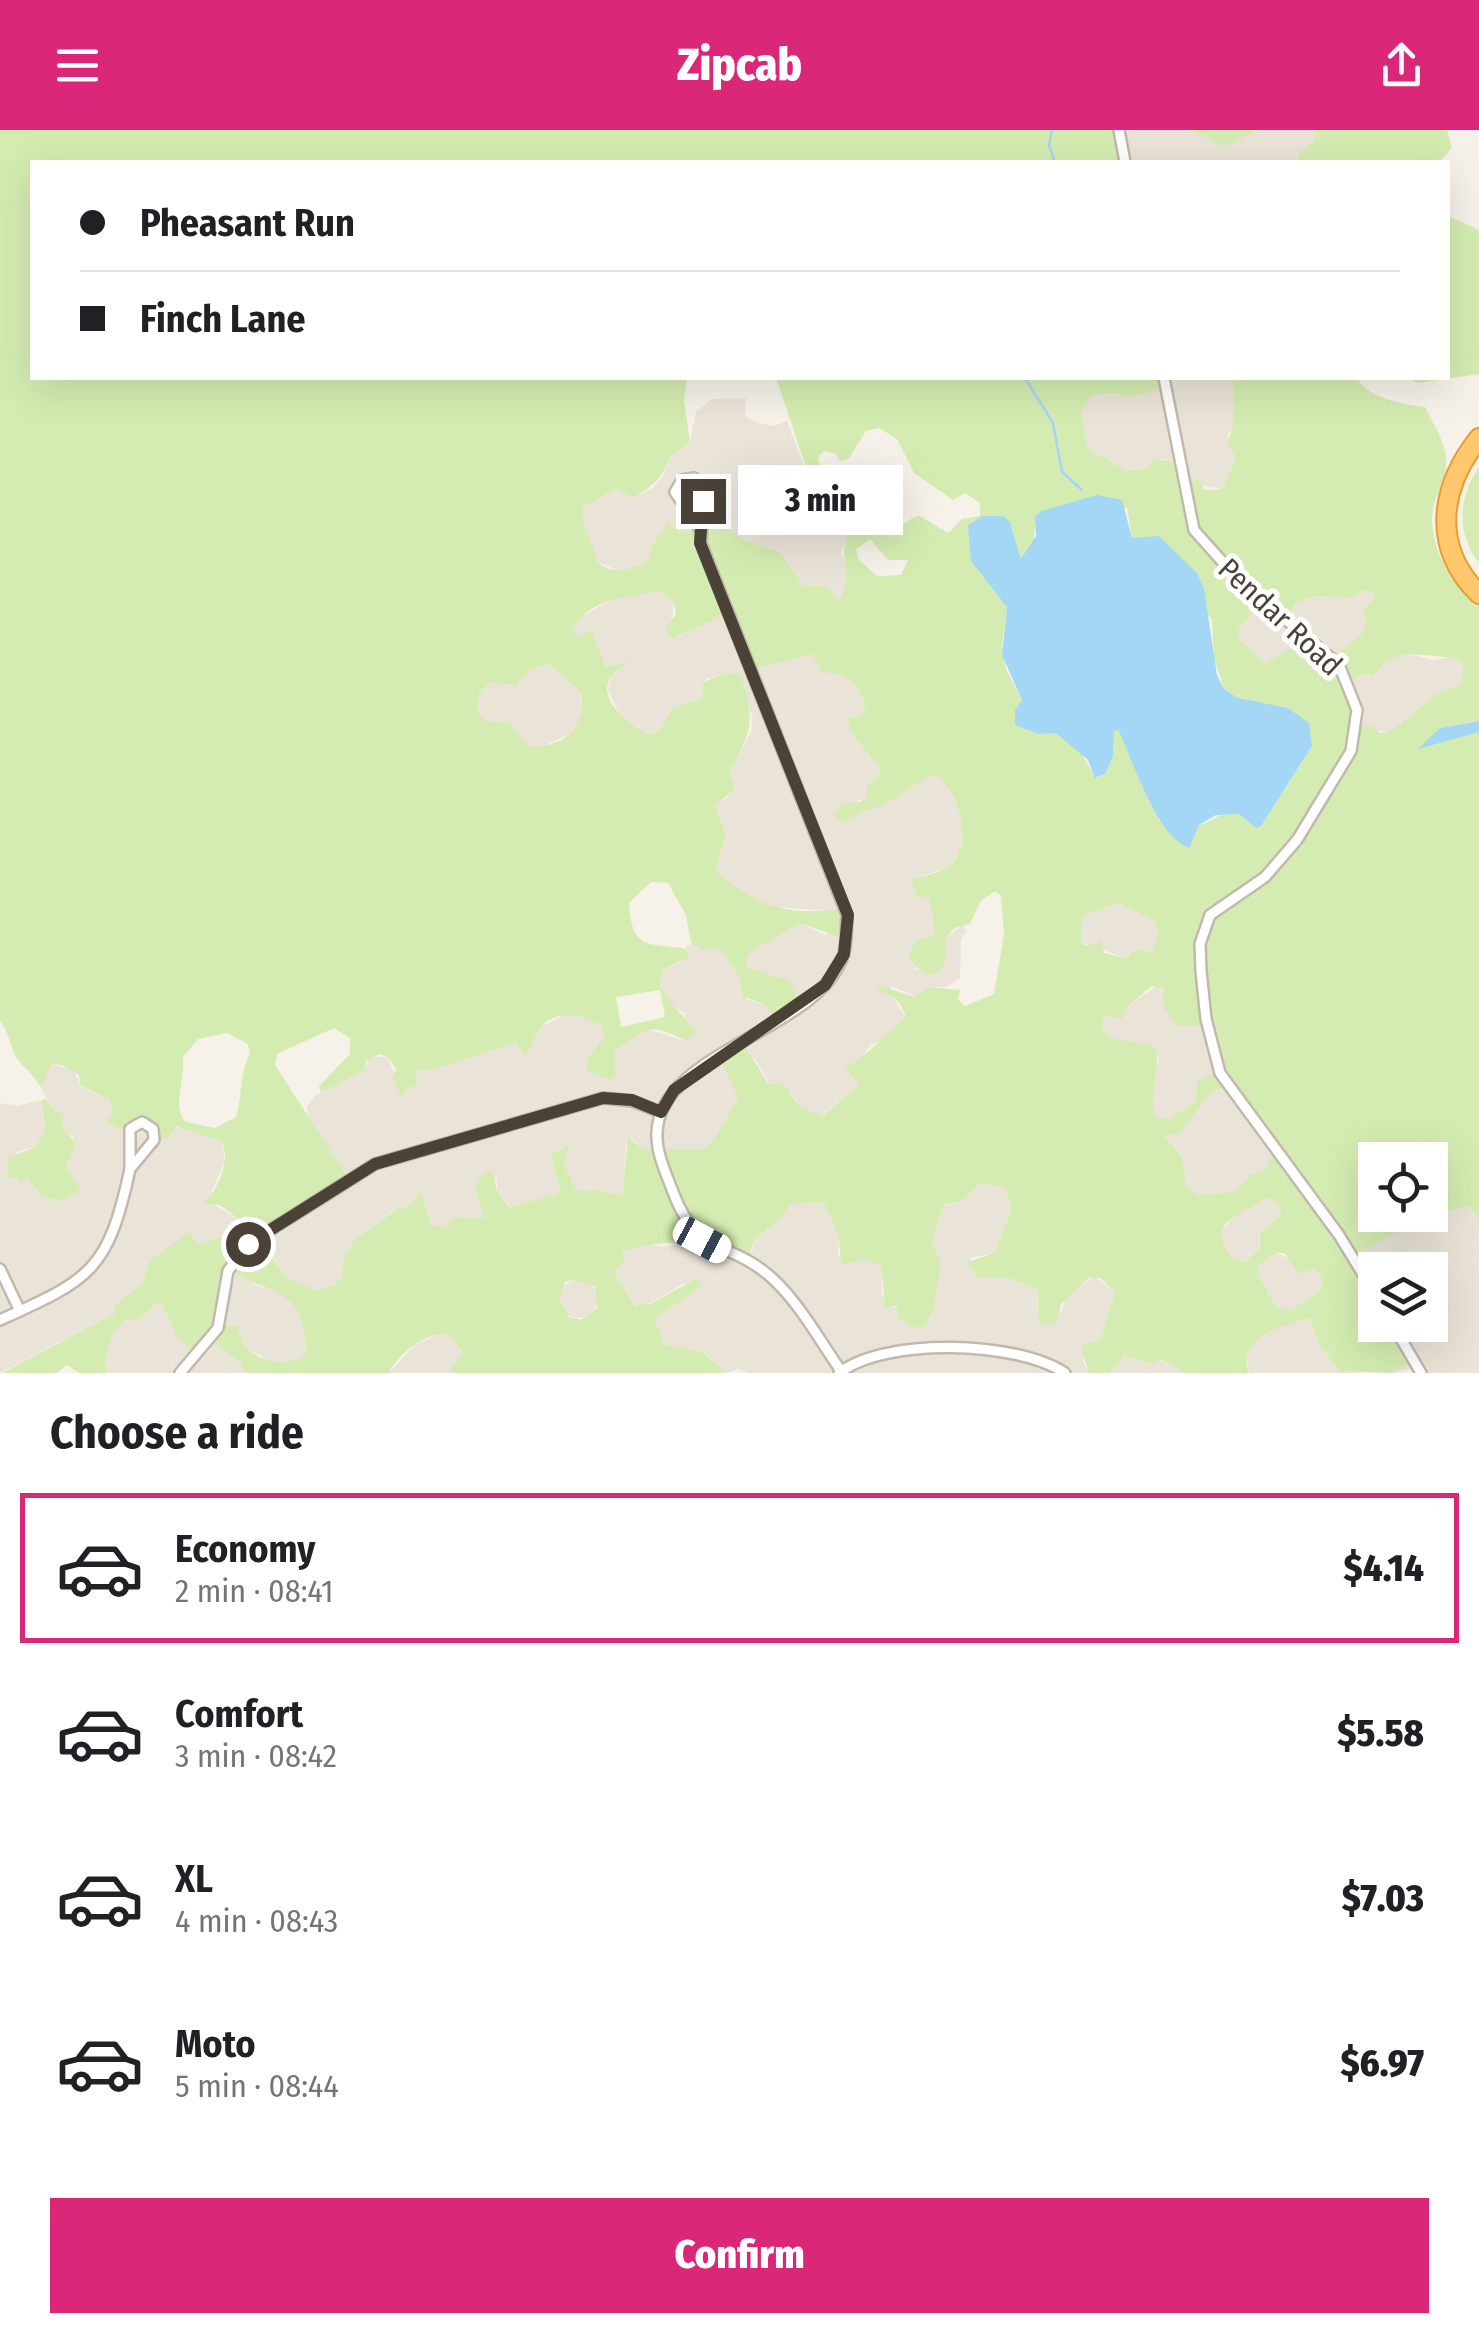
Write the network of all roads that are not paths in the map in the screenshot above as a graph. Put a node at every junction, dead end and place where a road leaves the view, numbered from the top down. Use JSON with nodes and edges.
{"nodes":[{"id":1,"x":1119,"y":130,"type":"edge"},
{"id":2,"x":1125,"y":160,"type":"edge"},
{"id":3,"x":1164,"y":380,"type":"edge"},
{"id":4,"x":1479,"y":438,"type":"edge"},
{"id":5,"x":1479,"y":452,"type":"edge"},
{"id":6,"x":701,"y":532,"type":"junction"},
{"id":7,"x":1479,"y":580,"type":"edge"},
{"id":8,"x":1479,"y":594,"type":"edge"},
{"id":9,"x":661,"y":1112,"type":"junction"},
{"id":10,"x":130,"y":1169,"type":"junction"},
{"id":11,"x":1358,"y":1265,"type":"edge"},
{"id":12,"x":0,"y":1268,"type":"edge"},
{"id":13,"x":20,"y":1311,"type":"junction"},
{"id":14,"x":0,"y":1320,"type":"edge"},
{"id":15,"x":1404,"y":1342,"type":"edge"},
{"id":16,"x":840,"y":1372,"type":"edge"},
{"id":17,"x":180,"y":1373,"type":"edge"},
{"id":18,"x":1065,"y":1373,"type":"edge"},
{"id":19,"x":1421,"y":1373,"type":"edge"}],
"edges":[{"from":1,"to":2,"type":"street"},
{"from":3,"to":11,"type":"street","name":"Pendar Road"},
{"from":4,"to":8,"type":"highway"},
{"from":5,"to":7,"type":"highway"},
{"from":6,"to":6,"type":"street"},
{"from":6,"to":9,"type":"street"},
{"from":9,"to":16,"type":"street"},
{"from":9,"to":17,"type":"street"},
{"from":10,"to":10,"type":"street"},
{"from":10,"to":13,"type":"street"},
{"from":12,"to":13,"type":"street"},
{"from":13,"to":14,"type":"street"},
{"from":15,"to":19,"type":"street"},
{"from":16,"to":18,"type":"street"}]}
